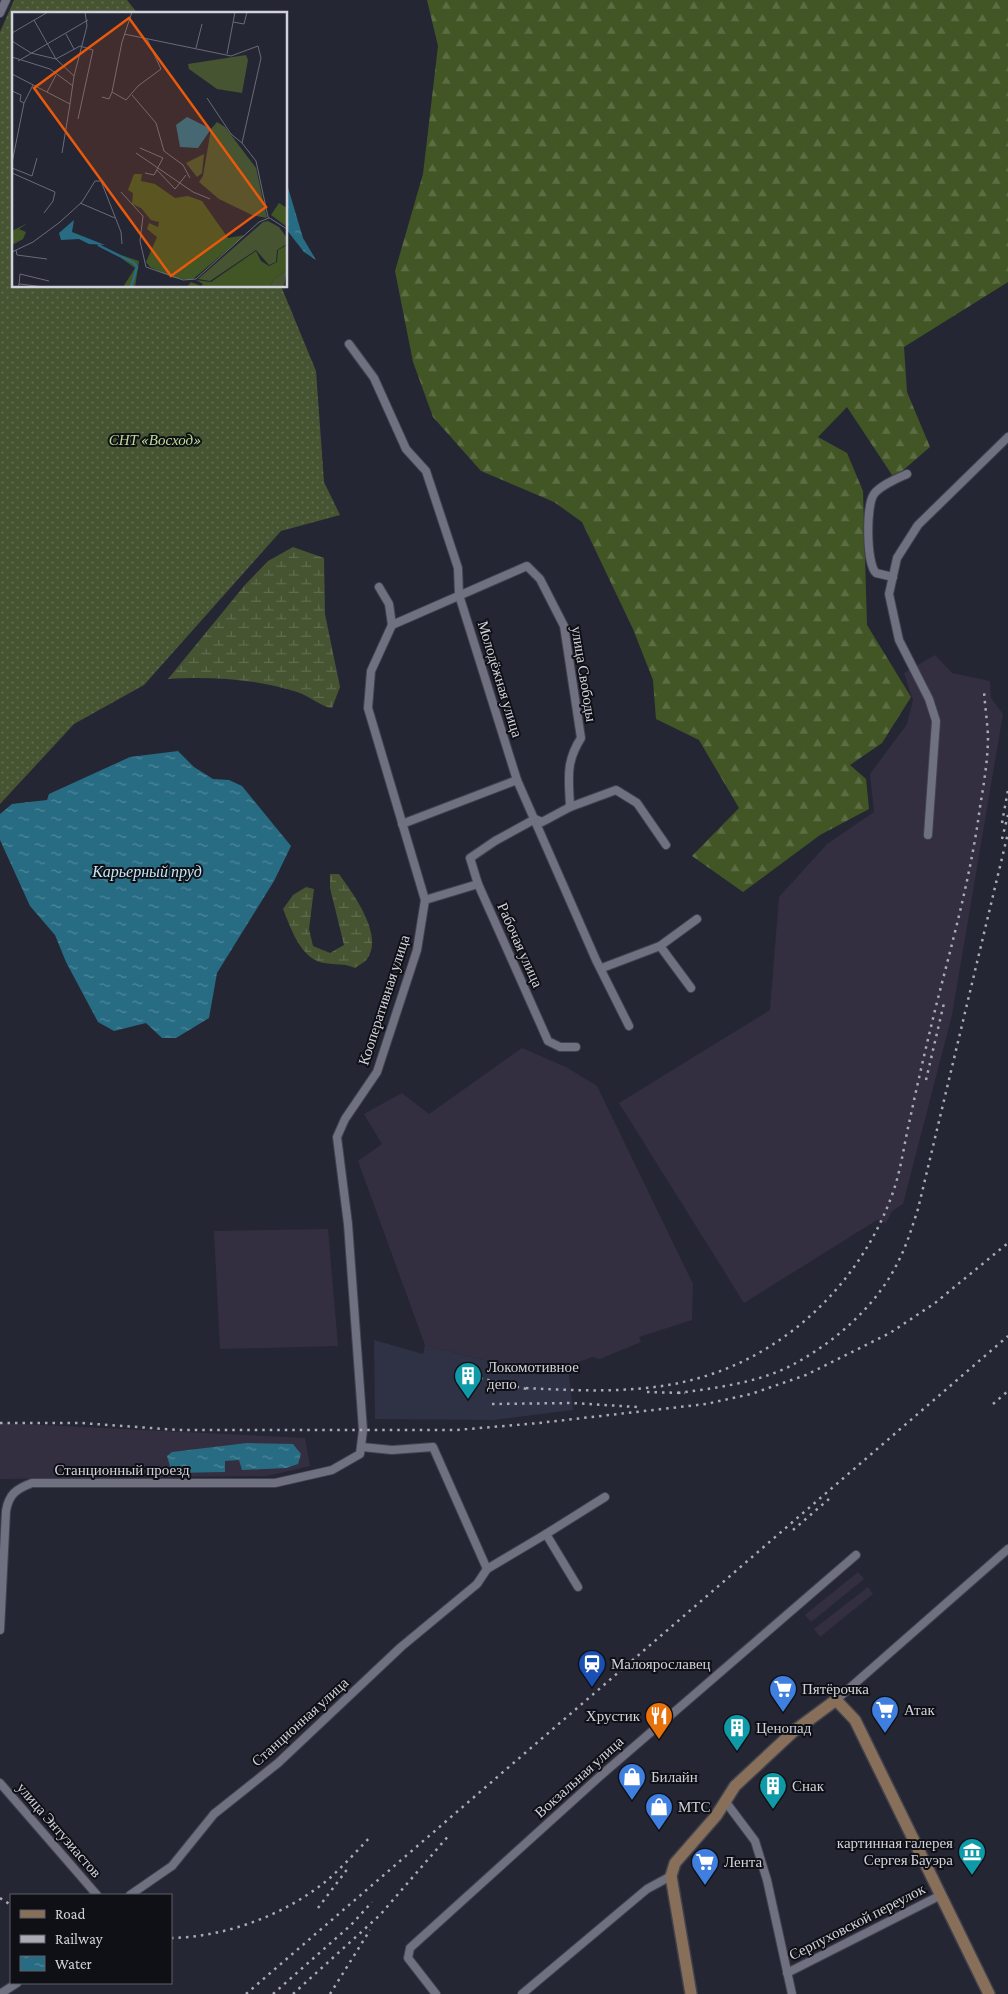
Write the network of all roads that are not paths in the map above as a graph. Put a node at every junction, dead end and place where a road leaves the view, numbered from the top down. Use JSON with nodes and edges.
{"nodes":[{"id":1,"x":6,"y":0,"type":"edge"},
{"id":2,"x":0,"y":13,"type":"edge"},
{"id":3,"x":349,"y":344,"type":"dead end"},
{"id":4,"x":1008,"y":437,"type":"edge"},
{"id":5,"x":907,"y":474,"type":"dead end"},
{"id":6,"x":893,"y":577,"type":"junction"},
{"id":7,"x":379,"y":587,"type":"dead end"},
{"id":8,"x":459,"y":595,"type":"junction"},
{"id":9,"x":392,"y":625,"type":"junction"},
{"id":10,"x":517,"y":780,"type":"junction"},
{"id":11,"x":570,"y":807,"type":"junction"},
{"id":12,"x":535,"y":819,"type":"junction"},
{"id":13,"x":402,"y":824,"type":"junction"},
{"id":14,"x":928,"y":834,"type":"dead end"},
{"id":15,"x":666,"y":845,"type":"dead end"},
{"id":16,"x":478,"y":884,"type":"junction"},
{"id":17,"x":425,"y":900,"type":"junction"},
{"id":18,"x":697,"y":919,"type":"dead end"},
{"id":19,"x":660,"y":946,"type":"junction"},
{"id":20,"x":602,"y":968,"type":"junction"},
{"id":21,"x":692,"y":988,"type":"dead end"},
{"id":22,"x":629,"y":1026,"type":"dead end"},
{"id":23,"x":576,"y":1047,"type":"dead end"},
{"id":24,"x":362,"y":1447,"type":"junction"},
{"id":25,"x":605,"y":1497,"type":"dead end"},
{"id":26,"x":546,"y":1534,"type":"junction"},
{"id":27,"x":1008,"y":1549,"type":"edge"},
{"id":28,"x":856,"y":1554,"type":"dead end"},
{"id":29,"x":486,"y":1569,"type":"junction"},
{"id":30,"x":578,"y":1587,"type":"dead end"},
{"id":31,"x":0,"y":1630,"type":"edge"},
{"id":32,"x":836,"y":1700,"type":"junction"},
{"id":33,"x":0,"y":1783,"type":"edge"},
{"id":34,"x":725,"y":1801,"type":"junction"},
{"id":35,"x":671,"y":1876,"type":"junction"},
{"id":36,"x":96,"y":1894,"type":"edge"},
{"id":37,"x":131,"y":1894,"type":"edge"},
{"id":38,"x":939,"y":1896,"type":"junction"},
{"id":39,"x":787,"y":1973,"type":"junction"},
{"id":40,"x":16,"y":1984,"type":"edge"},
{"id":41,"x":0,"y":1994,"type":"edge"},
{"id":42,"x":436,"y":1994,"type":"edge"},
{"id":43,"x":522,"y":1994,"type":"edge"},
{"id":44,"x":691,"y":1994,"type":"edge"},
{"id":45,"x":792,"y":1994,"type":"edge"},
{"id":46,"x":989,"y":1994,"type":"edge"}],
"edges":[{"from":1,"to":2,"type":"street"},
{"from":3,"to":8,"type":"street","name":"Молодёжная улица"},
{"from":4,"to":6,"type":"street"},
{"from":5,"to":6,"type":"street"},
{"from":6,"to":14,"type":"street"},
{"from":7,"to":9,"type":"street"},
{"from":8,"to":9,"type":"street"},
{"from":8,"to":10,"type":"street","name":"Молодёжная улица"},
{"from":8,"to":11,"type":"street","name":"улица Свободы"},
{"from":9,"to":13,"type":"street","name":"Кооперативная улица"},
{"from":10,"to":12,"type":"street","name":"Молодёжная улица"},
{"from":10,"to":13,"type":"street"},
{"from":11,"to":12,"type":"street"},
{"from":11,"to":15,"type":"street"},
{"from":12,"to":16,"type":"street","name":"Рабочая улица"},
{"from":12,"to":20,"type":"street","name":"Молодёжная улица"},
{"from":13,"to":17,"type":"street","name":"Кооперативная улица"},
{"from":16,"to":17,"type":"street"},
{"from":16,"to":23,"type":"street","name":"Рабочая улица"},
{"from":17,"to":24,"type":"street","name":"Кооперативная улица"},
{"from":18,"to":19,"type":"street"},
{"from":19,"to":20,"type":"street"},
{"from":19,"to":21,"type":"street"},
{"from":20,"to":22,"type":"street","name":"Молодёжная улица"},
{"from":24,"to":29,"type":"street"},
{"from":24,"to":31,"type":"street","name":"Станционный проезд"},
{"from":25,"to":26,"type":"street"},
{"from":26,"to":29,"type":"street"},
{"from":26,"to":30,"type":"street"},
{"from":27,"to":32,"type":"street"},
{"from":28,"to":42,"type":"street","name":"Вокзальная улица"},
{"from":29,"to":37,"type":"street","name":"Станционная улица"},
{"from":32,"to":34,"type":"main road"},
{"from":32,"to":38,"type":"main road"},
{"from":33,"to":36,"type":"street","name":"улица Энтузиастов"},
{"from":34,"to":35,"type":"main road"},
{"from":34,"to":39,"type":"street"},
{"from":35,"to":43,"type":"street"},
{"from":35,"to":44,"type":"main road"},
{"from":38,"to":39,"type":"street","name":"Серпуховской переулок"},
{"from":38,"to":46,"type":"main road"},
{"from":39,"to":45,"type":"street"},
{"from":40,"to":41,"type":"street"}]}
